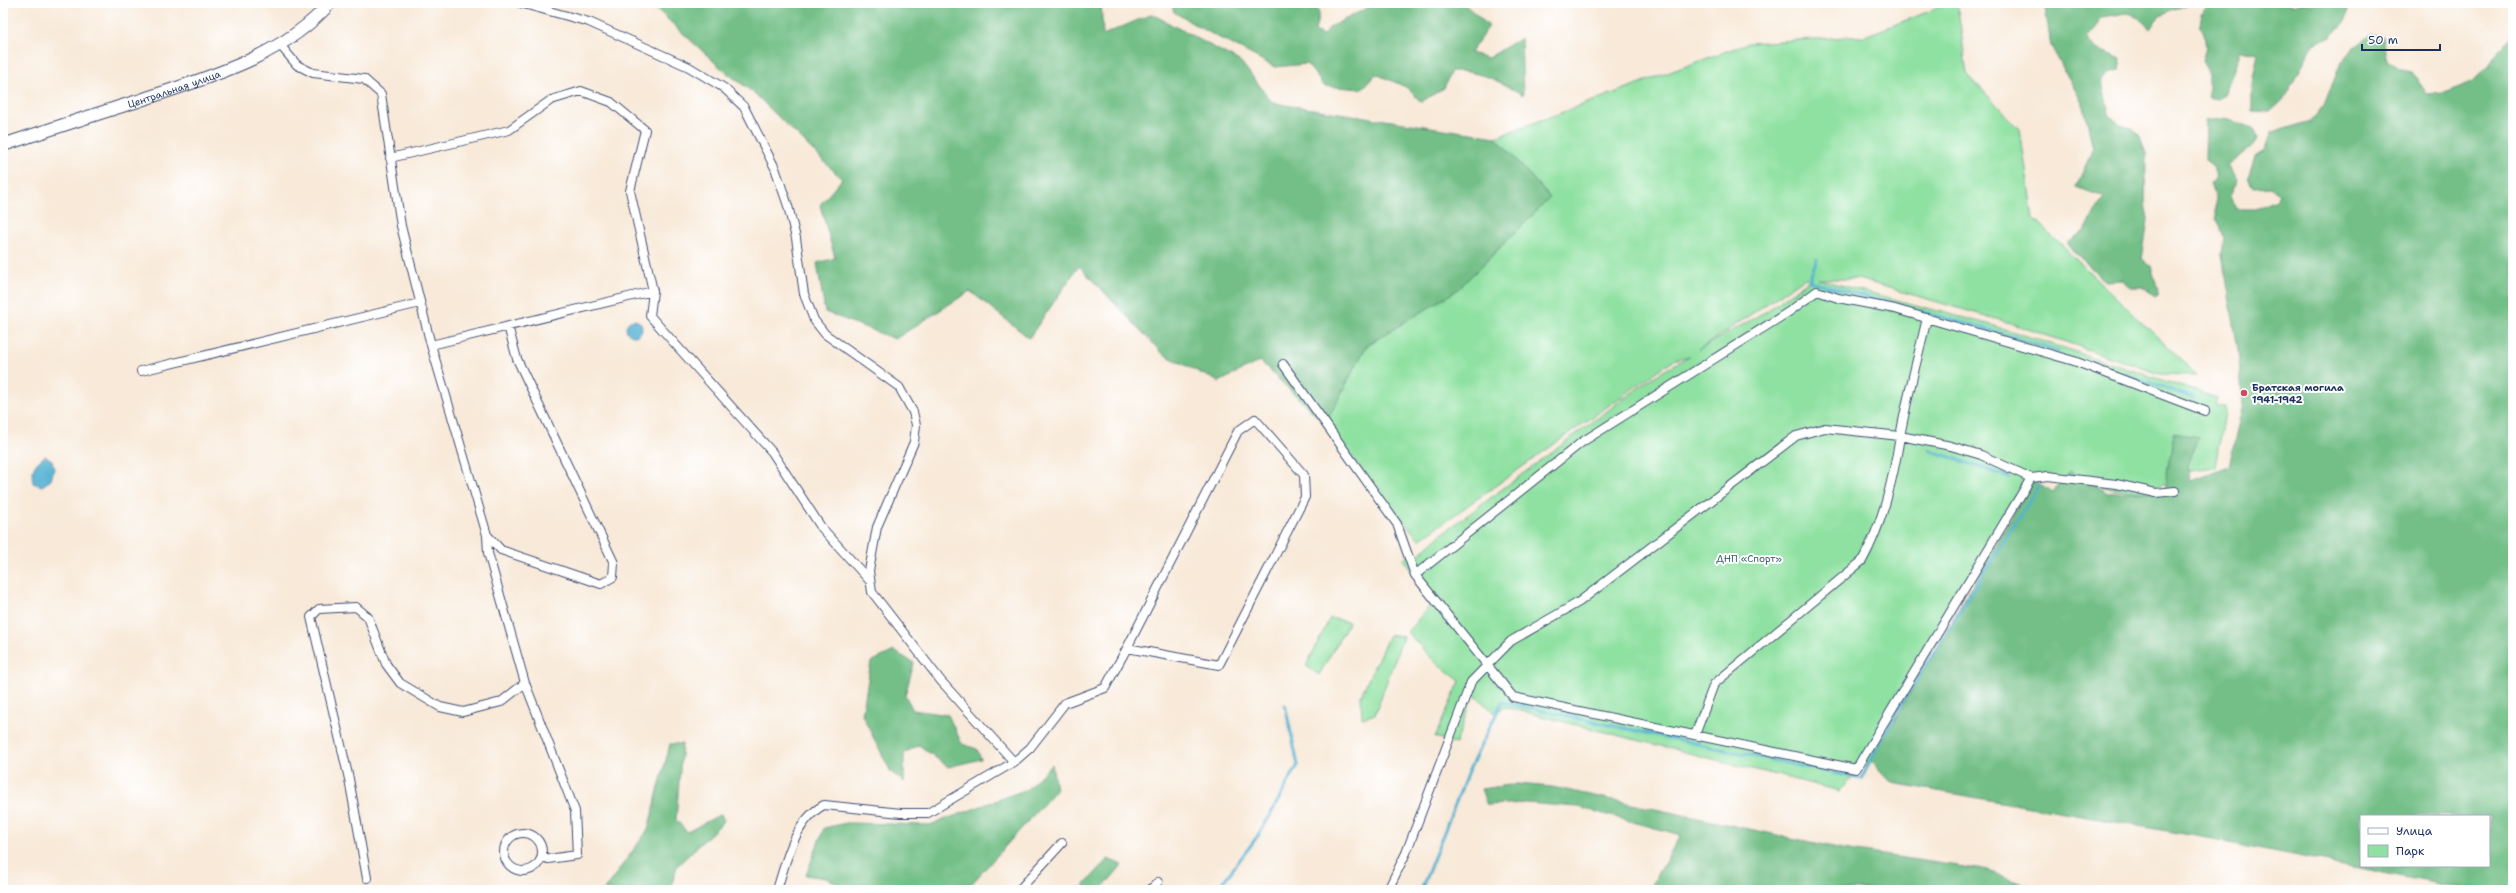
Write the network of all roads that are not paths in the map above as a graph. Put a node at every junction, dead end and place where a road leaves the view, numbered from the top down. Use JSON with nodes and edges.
{"nodes":[{"id":1,"x":330,"y":3,"type":"edge"},
{"id":2,"x":520,"y":3,"type":"edge"},
{"id":3,"x":280,"y":45,"type":"junction"},
{"id":4,"x":3,"y":145,"type":"edge"},
{"id":5,"x":390,"y":158,"type":"junction"},
{"id":6,"x":653,"y":291,"type":"junction"},
{"id":7,"x":420,"y":303,"type":"junction"},
{"id":8,"x":1927,"y":318,"type":"junction"},
{"id":9,"x":508,"y":326,"type":"junction"},
{"id":10,"x":431,"y":344,"type":"junction"},
{"id":11,"x":1283,"y":364,"type":"dead end"},
{"id":12,"x":141,"y":371,"type":"dead end"},
{"id":13,"x":2205,"y":411,"type":"dead end"},
{"id":14,"x":1900,"y":436,"type":"junction"},
{"id":15,"x":2030,"y":478,"type":"junction"},
{"id":16,"x":2175,"y":490,"type":"dead end"},
{"id":17,"x":487,"y":535,"type":"junction"},
{"id":18,"x":1415,"y":575,"type":"junction"},
{"id":19,"x":869,"y":580,"type":"junction"},
{"id":20,"x":1127,"y":648,"type":"junction"},
{"id":21,"x":1488,"y":664,"type":"junction"},
{"id":22,"x":525,"y":683,"type":"junction"},
{"id":23,"x":1695,"y":735,"type":"junction"},
{"id":24,"x":1014,"y":762,"type":"junction"},
{"id":25,"x":1062,"y":843,"type":"dead end"},
{"id":26,"x":542,"y":855,"type":"junction"},
{"id":27,"x":367,"y":878,"type":"dead end"},
{"id":28,"x":1158,"y":882,"type":"dead end"},
{"id":29,"x":777,"y":890,"type":"edge"},
{"id":30,"x":1019,"y":890,"type":"edge"},
{"id":31,"x":1150,"y":890,"type":"edge"},
{"id":32,"x":1388,"y":890,"type":"edge"}],
"edges":[{"from":1,"to":3,"type":"street","name":"Центральная улица"},
{"from":2,"to":19,"type":"street"},
{"from":3,"to":4,"type":"street","name":"Центральная улица"},
{"from":3,"to":5,"type":"street"},
{"from":5,"to":6,"type":"street"},
{"from":5,"to":7,"type":"street"},
{"from":6,"to":9,"type":"street"},
{"from":6,"to":19,"type":"street"},
{"from":7,"to":10,"type":"street"},
{"from":7,"to":12,"type":"street"},
{"from":8,"to":13,"type":"street"},
{"from":8,"to":14,"type":"street"},
{"from":8,"to":18,"type":"street"},
{"from":9,"to":10,"type":"street"},
{"from":9,"to":17,"type":"street"},
{"from":10,"to":17,"type":"street"},
{"from":11,"to":18,"type":"street"},
{"from":14,"to":15,"type":"street"},
{"from":14,"to":21,"type":"street"},
{"from":14,"to":23,"type":"street"},
{"from":15,"to":16,"type":"street"},
{"from":15,"to":23,"type":"street"},
{"from":17,"to":22,"type":"street"},
{"from":18,"to":21,"type":"street"},
{"from":19,"to":24,"type":"street"},
{"from":20,"to":20,"type":"street"},
{"from":20,"to":24,"type":"street"},
{"from":21,"to":23,"type":"street"},
{"from":21,"to":32,"type":"street"},
{"from":22,"to":26,"type":"street"},
{"from":22,"to":27,"type":"street"},
{"from":24,"to":29,"type":"street"},
{"from":25,"to":30,"type":"street"},
{"from":26,"to":26,"type":"street"},
{"from":28,"to":31,"type":"street"}]}
